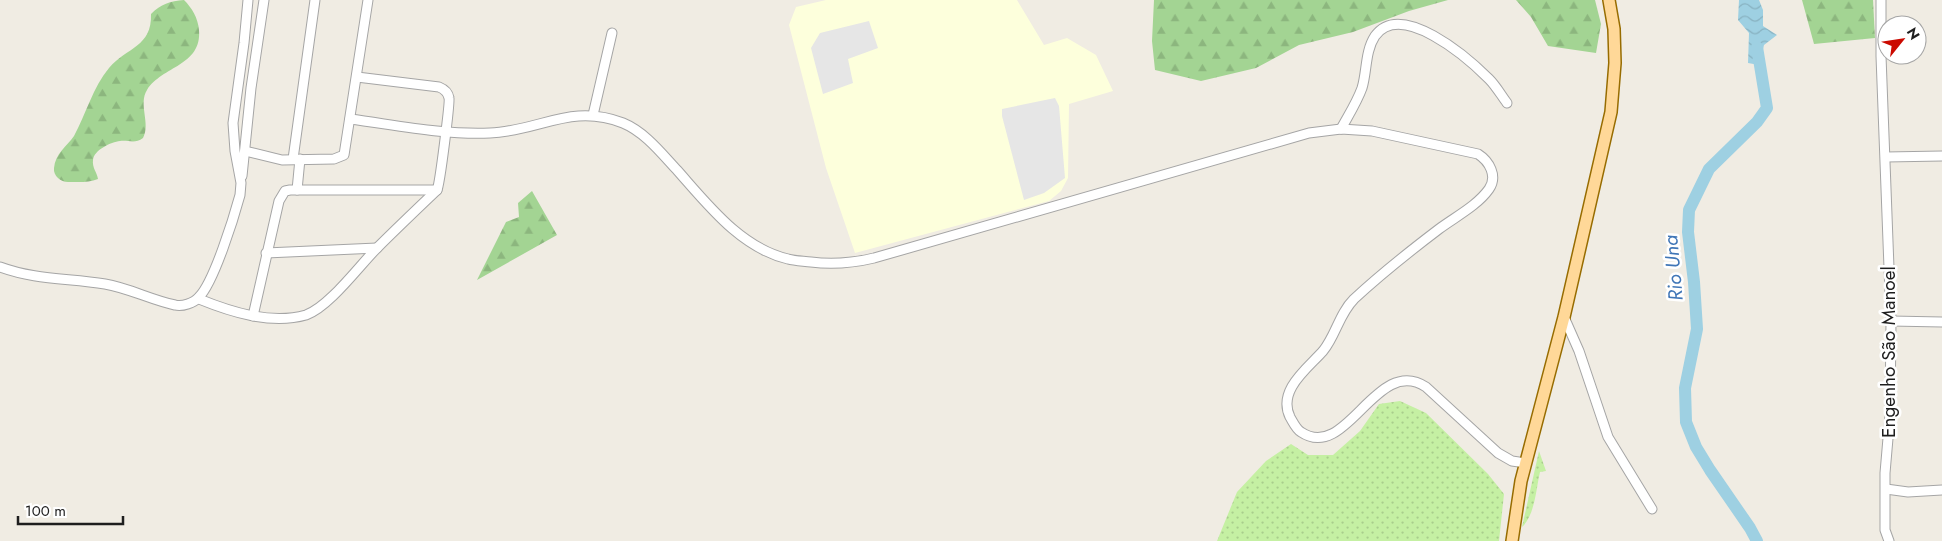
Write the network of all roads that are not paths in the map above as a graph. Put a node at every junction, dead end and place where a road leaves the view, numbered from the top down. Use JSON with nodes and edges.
{"nodes":[{"id":1,"x":248,"y":0,"type":"edge"},
{"id":2,"x":264,"y":0,"type":"edge"},
{"id":3,"x":315,"y":0,"type":"edge"},
{"id":4,"x":368,"y":0,"type":"edge"},
{"id":5,"x":1609,"y":0,"type":"edge"},
{"id":6,"x":1881,"y":0,"type":"edge"},
{"id":7,"x":612,"y":33,"type":"dead end"},
{"id":8,"x":357,"y":77,"type":"junction"},
{"id":9,"x":1507,"y":103,"type":"dead end"},
{"id":10,"x":593,"y":116,"type":"junction"},
{"id":11,"x":350,"y":119,"type":"junction"},
{"id":12,"x":1341,"y":129,"type":"junction"},
{"id":13,"x":445,"y":131,"type":"junction"},
{"id":14,"x":245,"y":151,"type":"junction"},
{"id":15,"x":1942,"y":156,"type":"edge"},
{"id":16,"x":1886,"y":157,"type":"junction"},
{"id":17,"x":296,"y":159,"type":"junction"},
{"id":18,"x":241,"y":183,"type":"junction"},
{"id":19,"x":297,"y":190,"type":"junction"},
{"id":20,"x":437,"y":190,"type":"junction"},
{"id":21,"x":377,"y":248,"type":"junction"},
{"id":22,"x":266,"y":253,"type":"junction"},
{"id":23,"x":0,"y":267,"type":"edge"},
{"id":24,"x":198,"y":299,"type":"junction"},
{"id":25,"x":253,"y":316,"type":"junction"},
{"id":26,"x":1564,"y":316,"type":"junction"},
{"id":27,"x":1891,"y":321,"type":"junction"},
{"id":28,"x":1942,"y":322,"type":"edge"},
{"id":29,"x":1526,"y":463,"type":"junction"},
{"id":30,"x":1886,"y":489,"type":"junction"},
{"id":31,"x":1942,"y":490,"type":"edge"},
{"id":32,"x":1652,"y":509,"type":"dead end"},
{"id":33,"x":1512,"y":541,"type":"edge"},
{"id":34,"x":1888,"y":541,"type":"edge"}],
"edges":[{"from":1,"to":18,"type":"street"},
{"from":2,"to":14,"type":"street"},
{"from":3,"to":17,"type":"street"},
{"from":4,"to":8,"type":"street"},
{"from":5,"to":26,"type":"main road"},
{"from":6,"to":16,"type":"street","name":"Engenho São Manoel"},
{"from":7,"to":10,"type":"street"},
{"from":8,"to":11,"type":"street"},
{"from":8,"to":13,"type":"street"},
{"from":9,"to":12,"type":"street"},
{"from":10,"to":12,"type":"street"},
{"from":10,"to":13,"type":"street"},
{"from":11,"to":13,"type":"street"},
{"from":11,"to":17,"type":"street"},
{"from":12,"to":29,"type":"street"},
{"from":13,"to":20,"type":"street"},
{"from":14,"to":17,"type":"street"},
{"from":14,"to":18,"type":"street"},
{"from":15,"to":16,"type":"street"},
{"from":16,"to":27,"type":"street","name":"Engenho São Manoel"},
{"from":17,"to":19,"type":"street"},
{"from":18,"to":24,"type":"street"},
{"from":19,"to":20,"type":"street"},
{"from":19,"to":22,"type":"street"},
{"from":20,"to":21,"type":"street"},
{"from":21,"to":22,"type":"street"},
{"from":21,"to":25,"type":"street"},
{"from":22,"to":25,"type":"street"},
{"from":23,"to":24,"type":"street"},
{"from":24,"to":25,"type":"street"},
{"from":26,"to":29,"type":"main road"},
{"from":26,"to":32,"type":"street"},
{"from":27,"to":28,"type":"street"},
{"from":27,"to":30,"type":"street","name":"Engenho São Manoel"},
{"from":29,"to":33,"type":"main road"},
{"from":30,"to":31,"type":"street"},
{"from":30,"to":34,"type":"street","name":"Engenho São Manoel"}]}
